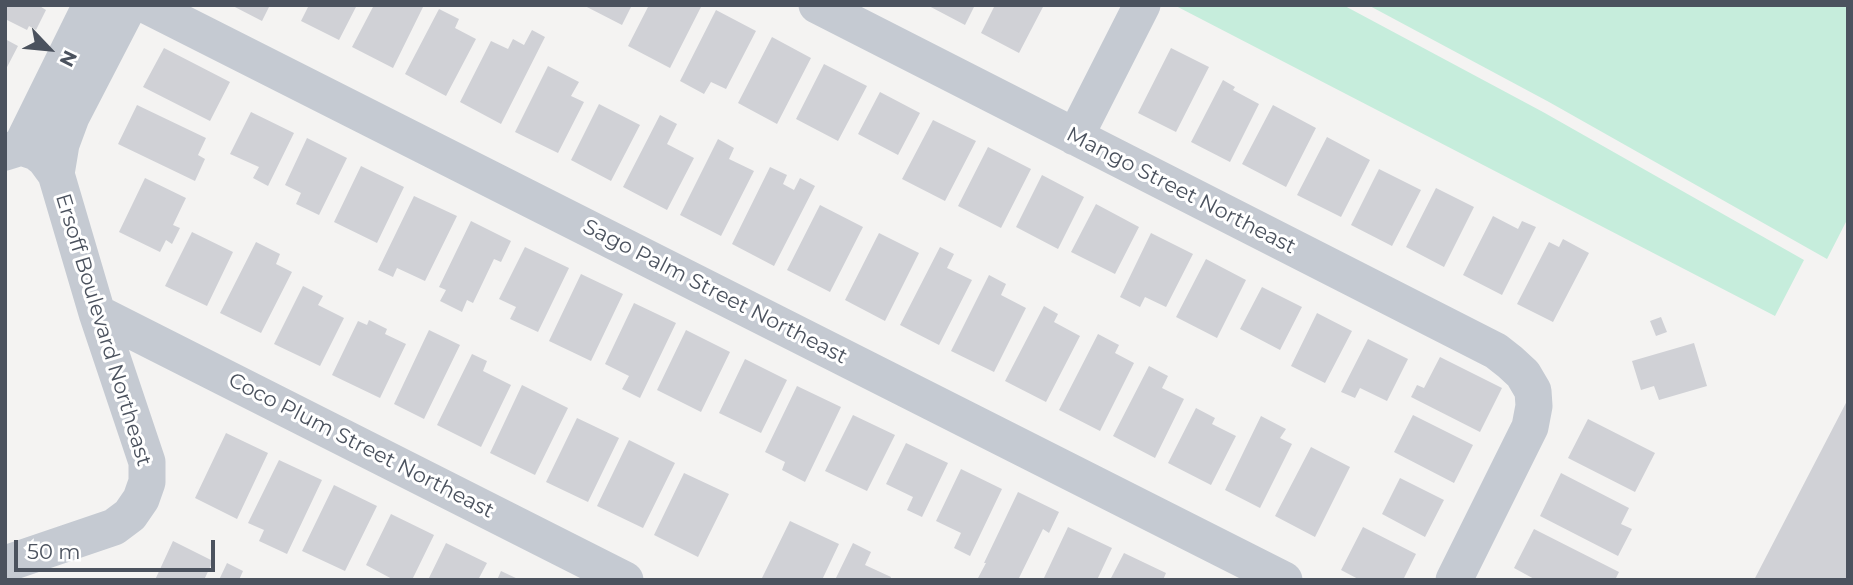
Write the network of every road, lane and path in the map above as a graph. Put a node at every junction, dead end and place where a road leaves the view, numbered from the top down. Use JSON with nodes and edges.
{"nodes":[{"id":1,"x":91,"y":5,"type":"edge"},
{"id":2,"x":129,"y":5,"type":"edge"},
{"id":3,"x":146,"y":5,"type":"edge"},
{"id":4,"x":817,"y":5,"type":"edge"},
{"id":5,"x":1142,"y":5,"type":"edge"},
{"id":6,"x":1075,"y":137,"type":"junction"},
{"id":7,"x":13,"y":149,"type":"edge"},
{"id":8,"x":56,"y":174,"type":"junction"},
{"id":9,"x":97,"y":313,"type":"junction"},
{"id":10,"x":5,"y":564,"type":"edge"},
{"id":11,"x":625,"y":580,"type":"edge"},
{"id":12,"x":1284,"y":580,"type":"edge"},
{"id":13,"x":1454,"y":580,"type":"edge"}],
"edges":[{"from":1,"to":7,"type":"street","name":"Ersoff Boulevard Northeast"},
{"from":2,"to":8,"type":"street","name":"Ersoff Boulevard Northeast"},
{"from":3,"to":12,"type":"street","name":"Sago Palm Street Northeast"},
{"from":4,"to":6,"type":"street","name":"Mango Street Northeast"},
{"from":5,"to":6,"type":"street"},
{"from":6,"to":13,"type":"street","name":"Mango Street Northeast"},
{"from":7,"to":8,"type":"street","name":"Ersoff Boulevard Northeast"},
{"from":8,"to":9,"type":"street","name":"Ersoff Boulevard Northeast"},
{"from":9,"to":10,"type":"street","name":"Ersoff Boulevard Northeast"},
{"from":9,"to":11,"type":"street","name":"Coco Plum Street Northeast"}]}
